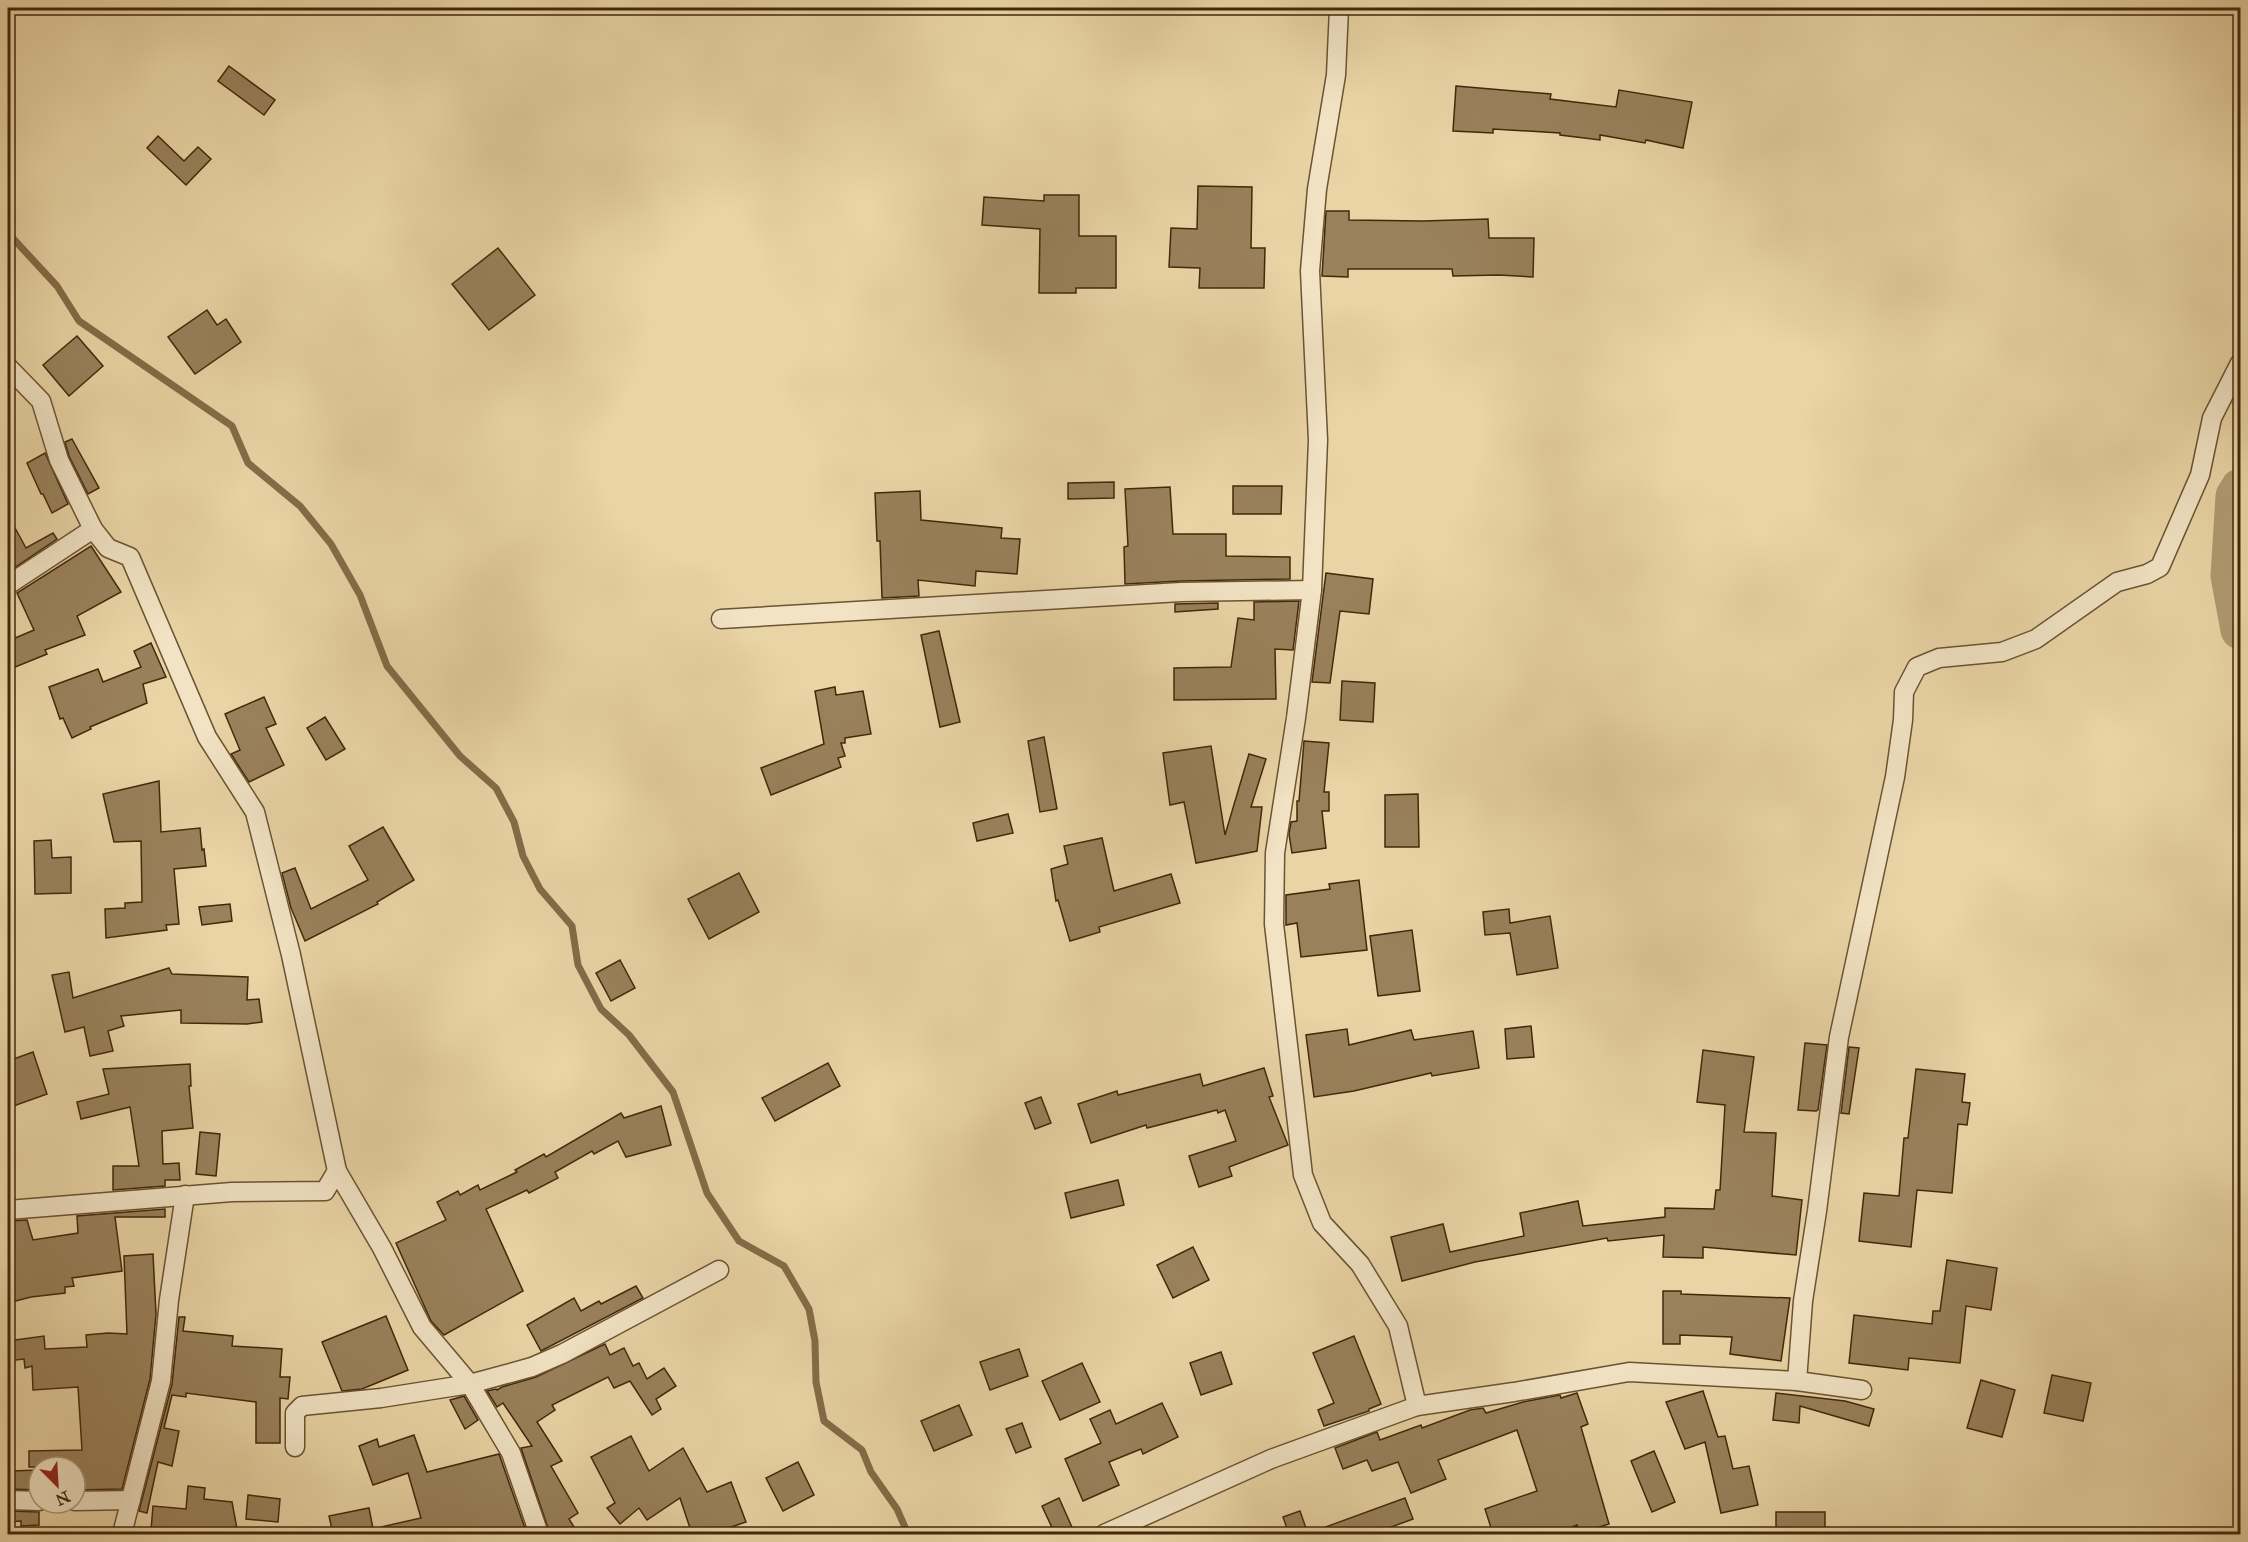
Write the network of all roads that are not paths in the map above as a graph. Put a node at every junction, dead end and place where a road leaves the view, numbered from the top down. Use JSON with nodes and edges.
{"nodes":[{"id":1,"x":1339,"y":8,"type":"edge"},
{"id":2,"x":2241,"y":363,"type":"edge"},
{"id":3,"x":8,"y":367,"type":"edge"},
{"id":4,"x":93,"y":529,"type":"junction"},
{"id":5,"x":8,"y":585,"type":"edge"},
{"id":6,"x":1312,"y":590,"type":"junction"},
{"id":7,"x":721,"y":619,"type":"dead end"},
{"id":8,"x":337,"y":1171,"type":"junction"},
{"id":9,"x":185,"y":1196,"type":"junction"},
{"id":10,"x":8,"y":1210,"type":"edge"},
{"id":11,"x":719,"y":1270,"type":"dead end"},
{"id":12,"x":1797,"y":1381,"type":"junction"},
{"id":13,"x":470,"y":1384,"type":"junction"},
{"id":14,"x":1862,"y":1390,"type":"dead end"},
{"id":15,"x":1417,"y":1406,"type":"junction"},
{"id":16,"x":295,"y":1447,"type":"dead end"},
{"id":17,"x":8,"y":1500,"type":"edge"},
{"id":18,"x":131,"y":1500,"type":"junction"},
{"id":19,"x":27,"y":1501,"type":"edge"},
{"id":20,"x":87,"y":1501,"type":"edge"},
{"id":21,"x":122,"y":1534,"type":"edge"},
{"id":22,"x":539,"y":1534,"type":"edge"},
{"id":23,"x":1104,"y":1534,"type":"edge"}],
"edges":[{"from":1,"to":6,"type":"street"},
{"from":2,"to":12,"type":"street"},
{"from":3,"to":4,"type":"street"},
{"from":4,"to":5,"type":"street"},
{"from":4,"to":8,"type":"street"},
{"from":6,"to":7,"type":"street"},
{"from":6,"to":15,"type":"street"},
{"from":8,"to":9,"type":"street"},
{"from":8,"to":13,"type":"street"},
{"from":9,"to":10,"type":"street"},
{"from":9,"to":18,"type":"street"},
{"from":11,"to":13,"type":"street"},
{"from":12,"to":14,"type":"street"},
{"from":12,"to":15,"type":"street"},
{"from":13,"to":16,"type":"street"},
{"from":13,"to":22,"type":"street"},
{"from":15,"to":23,"type":"street"},
{"from":17,"to":19,"type":"street"},
{"from":18,"to":20,"type":"street"},
{"from":18,"to":21,"type":"street"}]}
